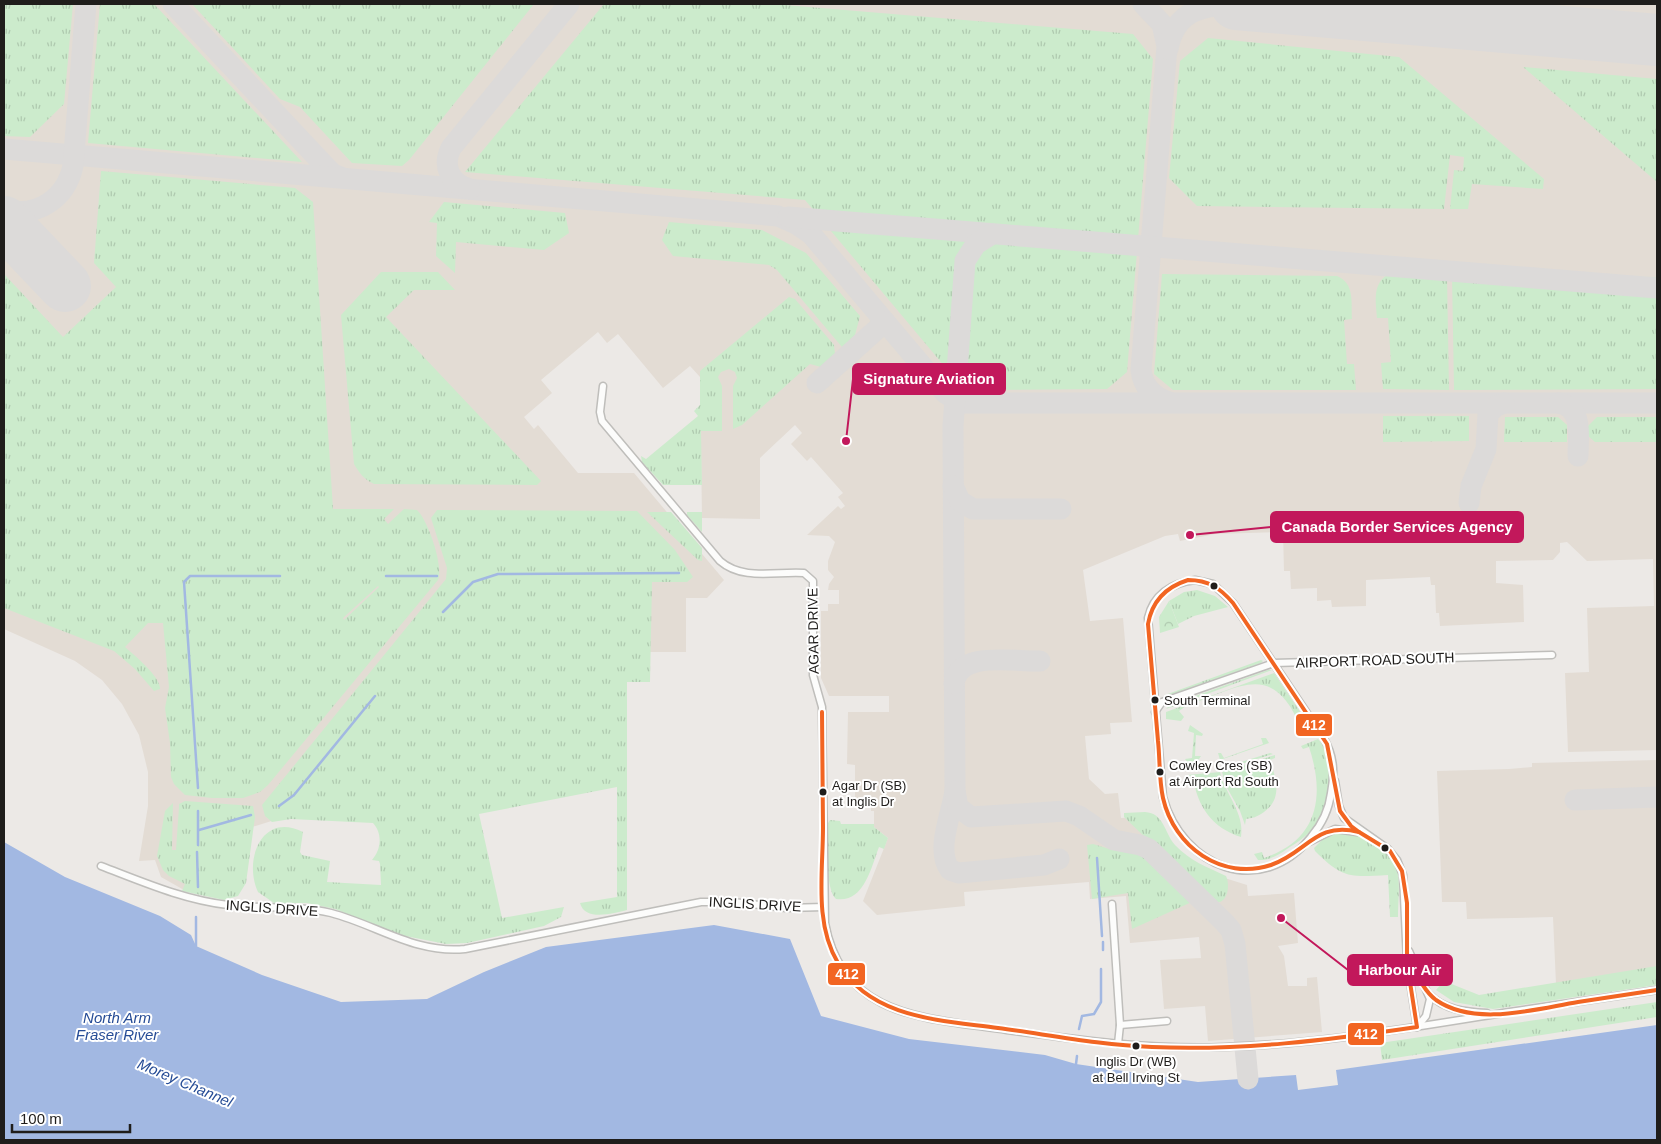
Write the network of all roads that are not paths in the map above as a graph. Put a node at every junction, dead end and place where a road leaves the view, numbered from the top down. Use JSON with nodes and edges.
{"nodes":[{"id":1,"x":603,"y":386,"type":"dead end"},
{"id":2,"x":1552,"y":655,"type":"dead end"},
{"id":3,"x":1274,"y":663,"type":"junction"},
{"id":4,"x":1155,"y":716,"type":"junction"},
{"id":5,"x":1334,"y":767,"type":"junction"},
{"id":6,"x":1364,"y":833,"type":"junction"},
{"id":7,"x":1304,"y":846,"type":"junction"},
{"id":8,"x":101,"y":866,"type":"dead end"},
{"id":9,"x":1112,"y":904,"type":"dead end"},
{"id":10,"x":824,"y":907,"type":"junction"},
{"id":11,"x":1407,"y":945,"type":"junction"},
{"id":12,"x":1425,"y":988,"type":"junction"},
{"id":13,"x":1657,"y":990,"type":"edge"},
{"id":14,"x":1503,"y":1013,"type":"junction"},
{"id":15,"x":1166,"y":1021,"type":"dead end"},
{"id":16,"x":1120,"y":1025,"type":"junction"},
{"id":17,"x":1417,"y":1027,"type":"junction"},
{"id":18,"x":1118,"y":1044,"type":"junction"}],
"edges":[{"from":1,"to":10,"type":"street","name":"AGAR DRIVE"},
{"from":2,"to":3,"type":"street","name":"AIRPORT ROAD SOUTH"},
{"from":3,"to":4,"type":"street","name":"AIRPORT ROAD SOUTH"},
{"from":3,"to":4,"type":"street"},
{"from":3,"to":5,"type":"street"},
{"from":4,"to":7,"type":"street"},
{"from":5,"to":6,"type":"street"},
{"from":5,"to":7,"type":"street"},
{"from":6,"to":7,"type":"street"},
{"from":6,"to":11,"type":"street"},
{"from":8,"to":10,"type":"street","name":"INGLIS DRIVE"},
{"from":9,"to":16,"type":"street"},
{"from":10,"to":18,"type":"street"},
{"from":11,"to":12,"type":"street"},
{"from":11,"to":17,"type":"street"},
{"from":12,"to":14,"type":"street"},
{"from":12,"to":17,"type":"street"},
{"from":13,"to":14,"type":"street"},
{"from":14,"to":17,"type":"street"},
{"from":15,"to":16,"type":"street"},
{"from":16,"to":18,"type":"street"},
{"from":17,"to":18,"type":"street"}]}
